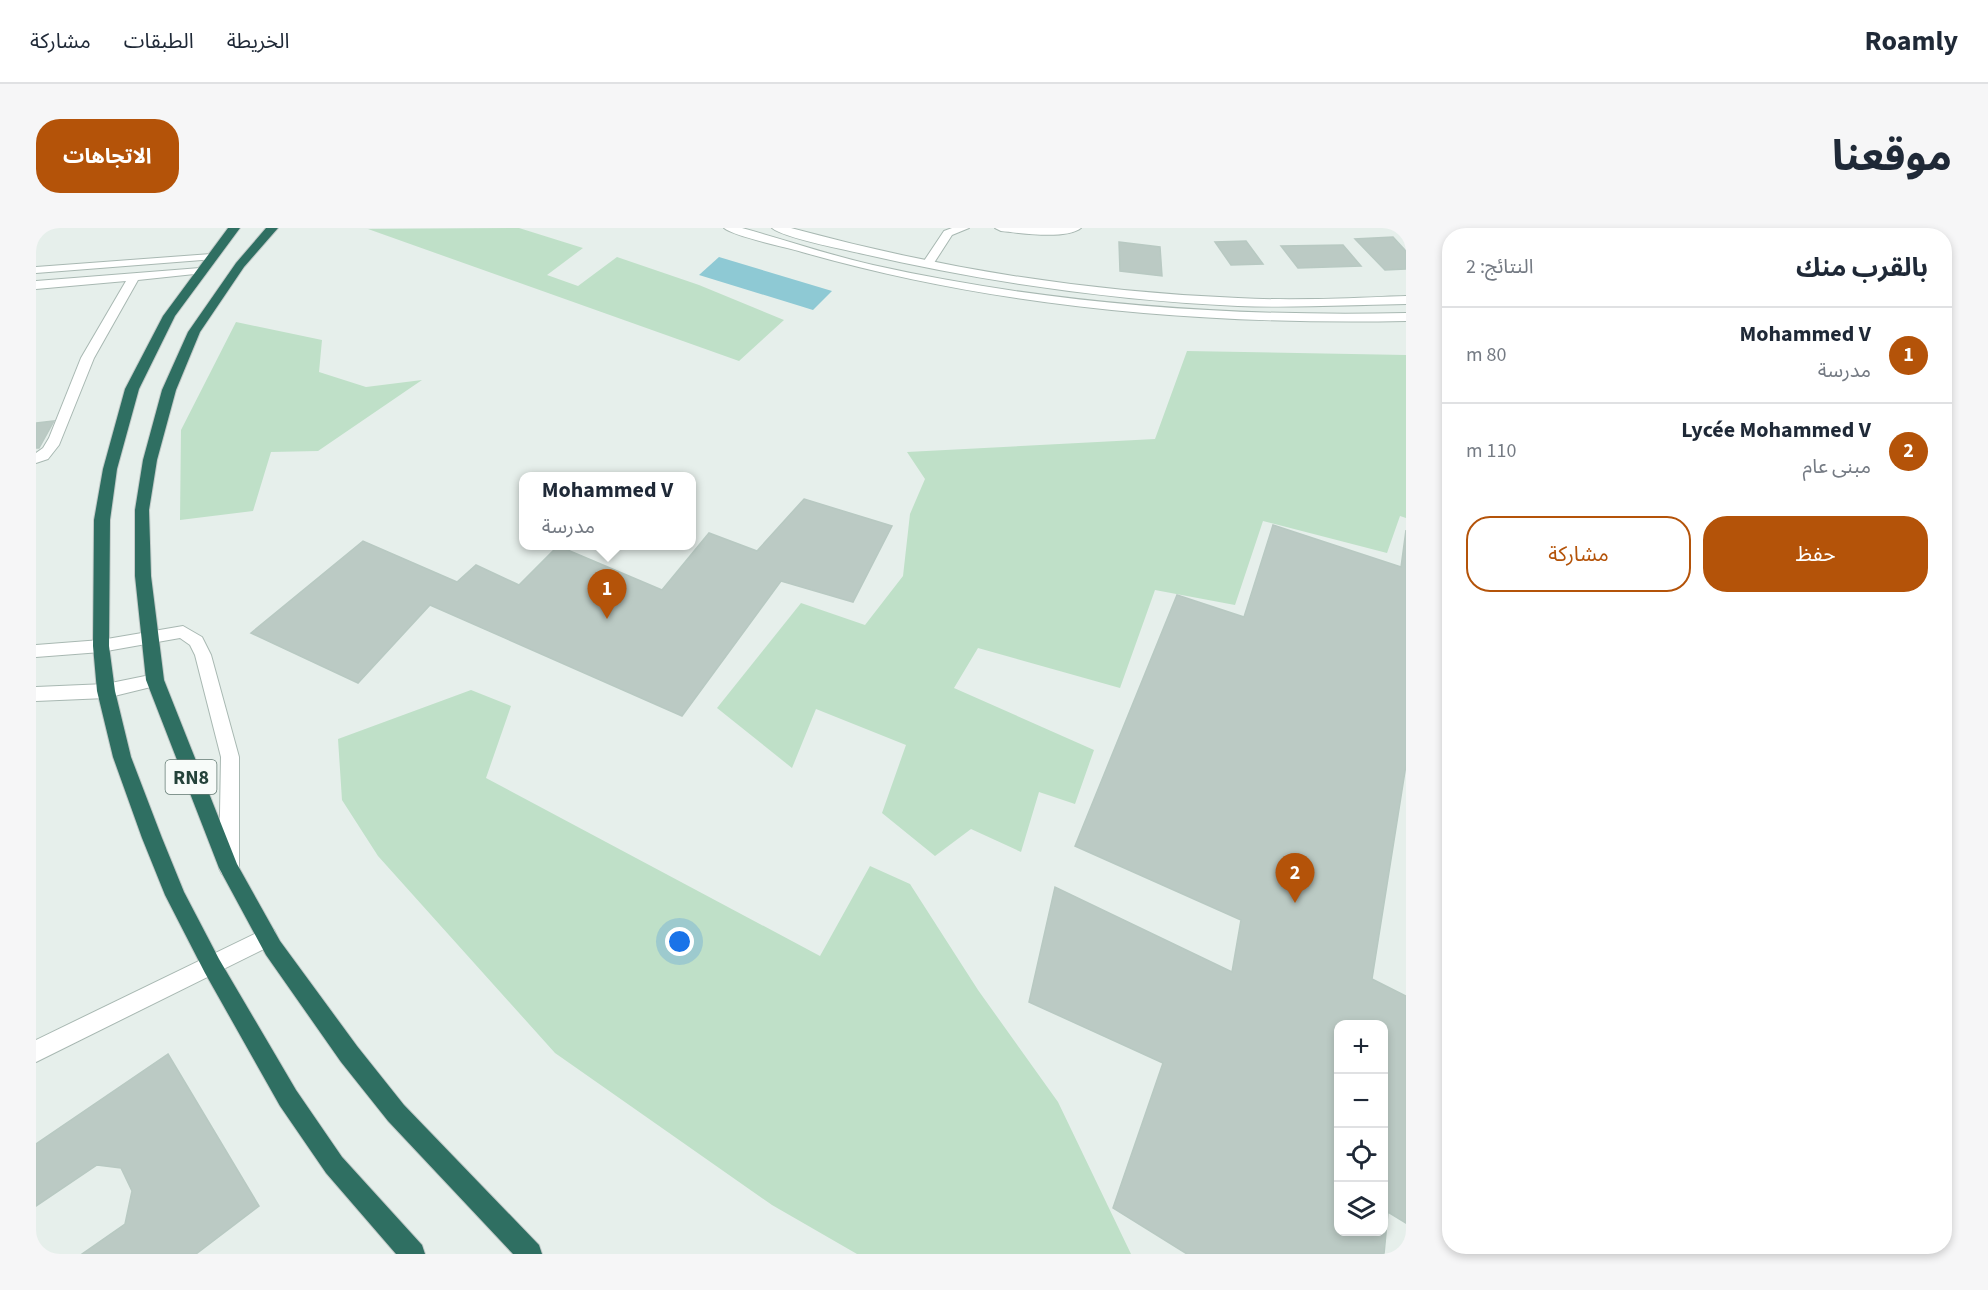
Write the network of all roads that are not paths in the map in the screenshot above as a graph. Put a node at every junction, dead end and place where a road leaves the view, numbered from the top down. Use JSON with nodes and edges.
{"nodes":[{"id":1,"x":234,"y":228,"type":"edge"},
{"id":2,"x":272,"y":228,"type":"edge"},
{"id":3,"x":730,"y":228,"type":"edge"},
{"id":4,"x":778,"y":228,"type":"edge"},
{"id":5,"x":963,"y":228,"type":"edge"},
{"id":6,"x":1001,"y":228,"type":"edge"},
{"id":7,"x":1075,"y":228,"type":"edge"},
{"id":8,"x":206,"y":264,"type":"junction"},
{"id":9,"x":928,"y":264,"type":"junction"},
{"id":10,"x":36,"y":270,"type":"edge"},
{"id":11,"x":134,"y":277,"type":"junction"},
{"id":12,"x":36,"y":285,"type":"edge"},
{"id":13,"x":1406,"y":300,"type":"edge"},
{"id":14,"x":1406,"y":318,"type":"edge"},
{"id":15,"x":36,"y":459,"type":"edge"},
{"id":16,"x":150,"y":636,"type":"junction"},
{"id":17,"x":101,"y":646,"type":"junction"},
{"id":18,"x":36,"y":651,"type":"edge"},
{"id":19,"x":155,"y":680,"type":"junction"},
{"id":20,"x":106,"y":691,"type":"junction"},
{"id":21,"x":36,"y":694,"type":"edge"},
{"id":22,"x":229,"y":868,"type":"junction"},
{"id":23,"x":267,"y":937,"type":"junction"},
{"id":24,"x":212,"y":966,"type":"junction"},
{"id":25,"x":36,"y":1051,"type":"edge"},
{"id":26,"x":412,"y":1254,"type":"edge"},
{"id":27,"x":530,"y":1254,"type":"edge"}],
"edges":[{"from":1,"to":8,"type":"highway","number":"RN8"},
{"from":2,"to":16,"type":"highway","number":"RN8"},
{"from":3,"to":14,"type":"street"},
{"from":4,"to":9,"type":"street"},
{"from":5,"to":9,"type":"street"},
{"from":6,"to":7,"type":"street"},
{"from":8,"to":10,"type":"street"},
{"from":8,"to":11,"type":"street"},
{"from":8,"to":17,"type":"highway","number":"RN8"},
{"from":9,"to":13,"type":"street"},
{"from":11,"to":12,"type":"street"},
{"from":11,"to":15,"type":"street"},
{"from":16,"to":17,"type":"street"},
{"from":16,"to":19,"type":"highway","number":"RN8"},
{"from":16,"to":22,"type":"street"},
{"from":17,"to":18,"type":"street"},
{"from":17,"to":20,"type":"highway","number":"RN8"},
{"from":19,"to":20,"type":"street"},
{"from":19,"to":22,"type":"highway","number":"RN8"},
{"from":20,"to":21,"type":"street"},
{"from":20,"to":24,"type":"highway","number":"RN8"},
{"from":22,"to":23,"type":"highway","number":"RN8"},
{"from":23,"to":24,"type":"street"},
{"from":23,"to":27,"type":"highway","number":"RN8"},
{"from":24,"to":25,"type":"street"},
{"from":24,"to":26,"type":"highway","number":"RN8"}]}
